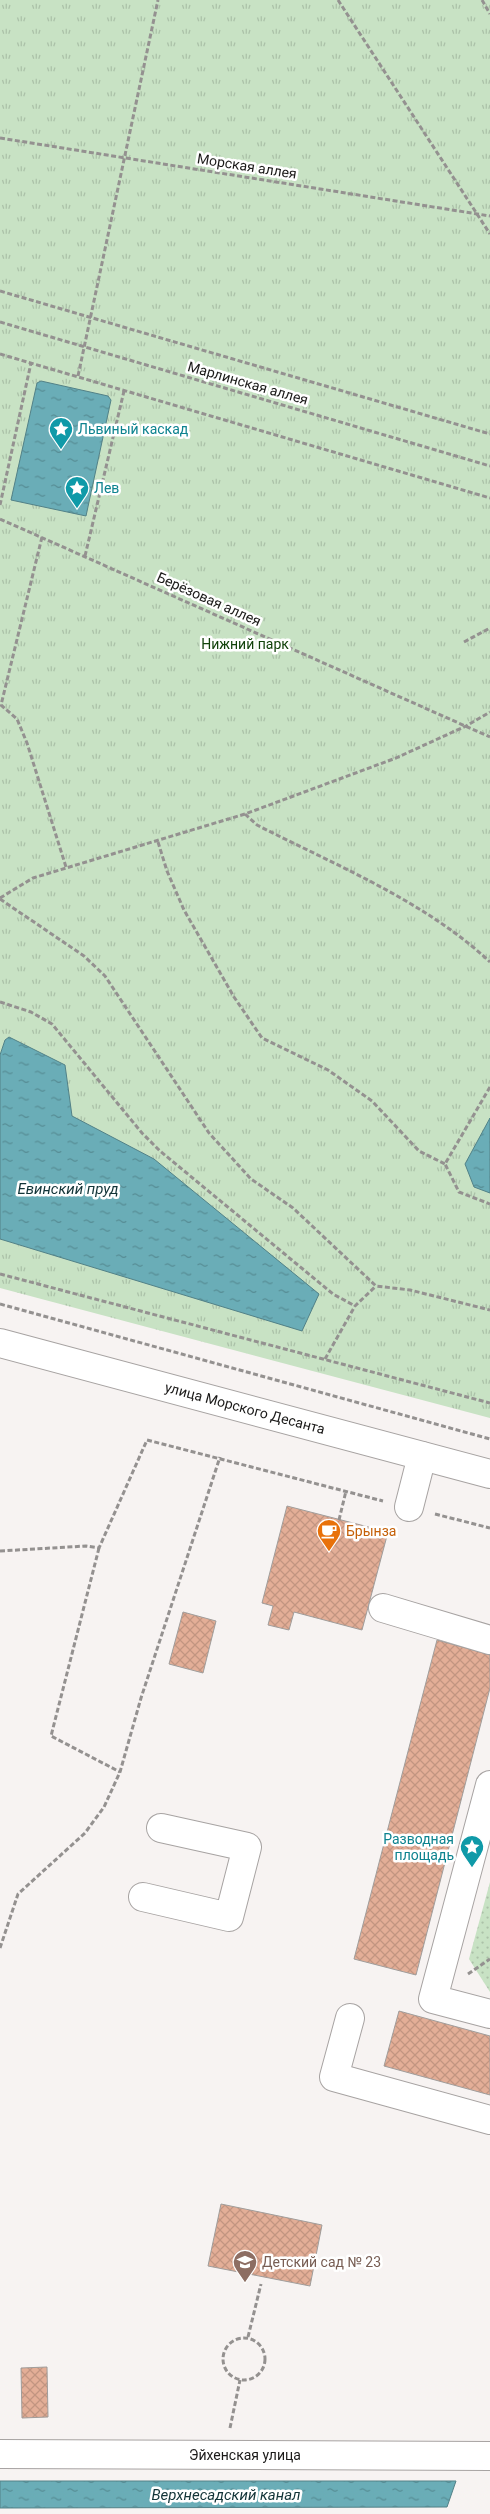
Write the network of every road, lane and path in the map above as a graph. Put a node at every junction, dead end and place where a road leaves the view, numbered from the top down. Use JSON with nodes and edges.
{"nodes":[{"id":1,"x":158,"y":0,"type":"edge"},
{"id":2,"x":338,"y":0,"type":"edge"},
{"id":3,"x":482,"y":0,"type":"edge"},
{"id":4,"x":490,"y":14,"type":"edge"},
{"id":5,"x":0,"y":138,"type":"edge"},
{"id":6,"x":123,"y":157,"type":"junction"},
{"id":7,"x":477,"y":214,"type":"junction"},
{"id":8,"x":490,"y":216,"type":"edge"},
{"id":9,"x":490,"y":234,"type":"edge"},
{"id":10,"x":0,"y":291,"type":"edge"},
{"id":11,"x":92,"y":316,"type":"junction"},
{"id":12,"x":0,"y":322,"type":"edge"},
{"id":13,"x":85,"y":347,"type":"junction"},
{"id":14,"x":0,"y":354,"type":"edge"},
{"id":15,"x":31,"y":363,"type":"junction"},
{"id":16,"x":78,"y":376,"type":"junction"},
{"id":17,"x":124,"y":391,"type":"junction"},
{"id":18,"x":490,"y":434,"type":"edge"},
{"id":19,"x":490,"y":466,"type":"edge"},
{"id":20,"x":490,"y":498,"type":"edge"},
{"id":21,"x":0,"y":505,"type":"edge"},
{"id":22,"x":0,"y":518,"type":"edge"},
{"id":23,"x":42,"y":537,"type":"junction"},
{"id":24,"x":85,"y":556,"type":"junction"},
{"id":25,"x":490,"y":628,"type":"edge"},
{"id":26,"x":464,"y":642,"type":"dead end"},
{"id":27,"x":1,"y":704,"type":"edge"},
{"id":28,"x":490,"y":712,"type":"edge"},
{"id":29,"x":466,"y":726,"type":"junction"},
{"id":30,"x":490,"y":737,"type":"edge"},
{"id":31,"x":245,"y":814,"type":"junction"},
{"id":32,"x":158,"y":842,"type":"junction"},
{"id":33,"x":66,"y":867,"type":"junction"},
{"id":34,"x":0,"y":898,"type":"edge"},
{"id":35,"x":490,"y":962,"type":"edge"},
{"id":36,"x":0,"y":1002,"type":"edge"},
{"id":37,"x":490,"y":1087,"type":"edge"},
{"id":38,"x":445,"y":1164,"type":"junction"},
{"id":39,"x":490,"y":1204,"type":"edge"},
{"id":40,"x":0,"y":1274,"type":"edge"},
{"id":41,"x":376,"y":1286,"type":"junction"},
{"id":42,"x":0,"y":1304,"type":"edge"},
{"id":43,"x":355,"y":1306,"type":"junction"},
{"id":44,"x":490,"y":1310,"type":"edge"},
{"id":45,"x":0,"y":1343,"type":"edge"},
{"id":46,"x":325,"y":1359,"type":"junction"},
{"id":47,"x":490,"y":1403,"type":"edge"},
{"id":48,"x":490,"y":1439,"type":"edge"},
{"id":49,"x":422,"y":1456,"type":"junction"},
{"id":50,"x":220,"y":1457,"type":"junction"},
{"id":51,"x":490,"y":1474,"type":"edge"},
{"id":52,"x":346,"y":1491,"type":"junction"},
{"id":53,"x":409,"y":1507,"type":"junction"},
{"id":54,"x":339,"y":1520,"type":"dead end"},
{"id":55,"x":490,"y":1528,"type":"edge"},
{"id":56,"x":99,"y":1548,"type":"junction"},
{"id":57,"x":0,"y":1551,"type":"edge"},
{"id":58,"x":383,"y":1608,"type":"dead end"},
{"id":59,"x":490,"y":1640,"type":"edge"},
{"id":60,"x":120,"y":1772,"type":"junction"},
{"id":61,"x":490,"y":1785,"type":"edge"},
{"id":62,"x":161,"y":1828,"type":"dead end"},
{"id":63,"x":143,"y":1897,"type":"dead end"},
{"id":64,"x":0,"y":1948,"type":"edge"},
{"id":65,"x":490,"y":1959,"type":"edge"},
{"id":66,"x":473,"y":1970,"type":"dead end"},
{"id":67,"x":490,"y":2014,"type":"edge"},
{"id":68,"x":350,"y":2018,"type":"dead end"},
{"id":69,"x":490,"y":2120,"type":"edge"},
{"id":70,"x":261,"y":2284,"type":"dead end"},
{"id":71,"x":248,"y":2337,"type":"junction"},
{"id":72,"x":240,"y":2380,"type":"junction"},
{"id":73,"x":230,"y":2432,"type":"dead end"},
{"id":74,"x":0,"y":2454,"type":"edge"},
{"id":75,"x":490,"y":2456,"type":"edge"}],
"edges":[{"from":1,"to":6,"type":"path"},
{"from":2,"to":7,"type":"path"},
{"from":3,"to":4,"type":"path"},
{"from":5,"to":6,"type":"path","name":"Морская аллея"},
{"from":6,"to":7,"type":"path","name":"Морская аллея"},
{"from":6,"to":11,"type":"path"},
{"from":7,"to":8,"type":"path","name":"Морская аллея"},
{"from":7,"to":9,"type":"path"},
{"from":10,"to":11,"type":"path"},
{"from":11,"to":13,"type":"path"},
{"from":11,"to":18,"type":"path"},
{"from":12,"to":13,"type":"path","name":"Марлинская аллея"},
{"from":13,"to":16,"type":"path"},
{"from":13,"to":19,"type":"path","name":"Марлинская аллея"},
{"from":14,"to":15,"type":"path"},
{"from":15,"to":16,"type":"path"},
{"from":15,"to":21,"type":"path"},
{"from":16,"to":17,"type":"path"},
{"from":17,"to":20,"type":"path"},
{"from":17,"to":24,"type":"path"},
{"from":22,"to":23,"type":"path","name":"Берёзовая аллея"},
{"from":23,"to":24,"type":"path","name":"Берёзовая аллея"},
{"from":23,"to":27,"type":"path"},
{"from":24,"to":29,"type":"path","name":"Берёзовая аллея"},
{"from":25,"to":26,"type":"path"},
{"from":27,"to":33,"type":"path"},
{"from":28,"to":29,"type":"path"},
{"from":29,"to":30,"type":"path","name":"Берёзовая аллея"},
{"from":29,"to":31,"type":"path"},
{"from":31,"to":32,"type":"path"},
{"from":31,"to":35,"type":"path"},
{"from":32,"to":33,"type":"path"},
{"from":32,"to":38,"type":"path"},
{"from":33,"to":34,"type":"path"},
{"from":34,"to":41,"type":"path"},
{"from":36,"to":43,"type":"path"},
{"from":37,"to":38,"type":"path"},
{"from":38,"to":39,"type":"path"},
{"from":40,"to":46,"type":"path"},
{"from":41,"to":43,"type":"path"},
{"from":41,"to":44,"type":"path"},
{"from":42,"to":48,"type":"path"},
{"from":43,"to":46,"type":"path"},
{"from":45,"to":49,"type":"street","name":"улица Морского Десанта"},
{"from":46,"to":47,"type":"path"},
{"from":49,"to":51,"type":"street","name":"улица Морского Десанта"},
{"from":49,"to":53,"type":"street"},
{"from":50,"to":52,"type":"path"},
{"from":50,"to":56,"type":"path"},
{"from":50,"to":60,"type":"path"},
{"from":52,"to":53,"type":"path"},
{"from":52,"to":54,"type":"path"},
{"from":53,"to":55,"type":"path"},
{"from":56,"to":57,"type":"path"},
{"from":56,"to":60,"type":"path"},
{"from":58,"to":59,"type":"street"},
{"from":60,"to":64,"type":"path"},
{"from":61,"to":67,"type":"street"},
{"from":62,"to":63,"type":"street"},
{"from":65,"to":66,"type":"path"},
{"from":68,"to":69,"type":"street"},
{"from":70,"to":71,"type":"path"},
{"from":71,"to":72,"type":"path"},
{"from":71,"to":72,"type":"path"},
{"from":72,"to":73,"type":"path"},
{"from":74,"to":75,"type":"street","name":"Эйхенская улица"}]}
